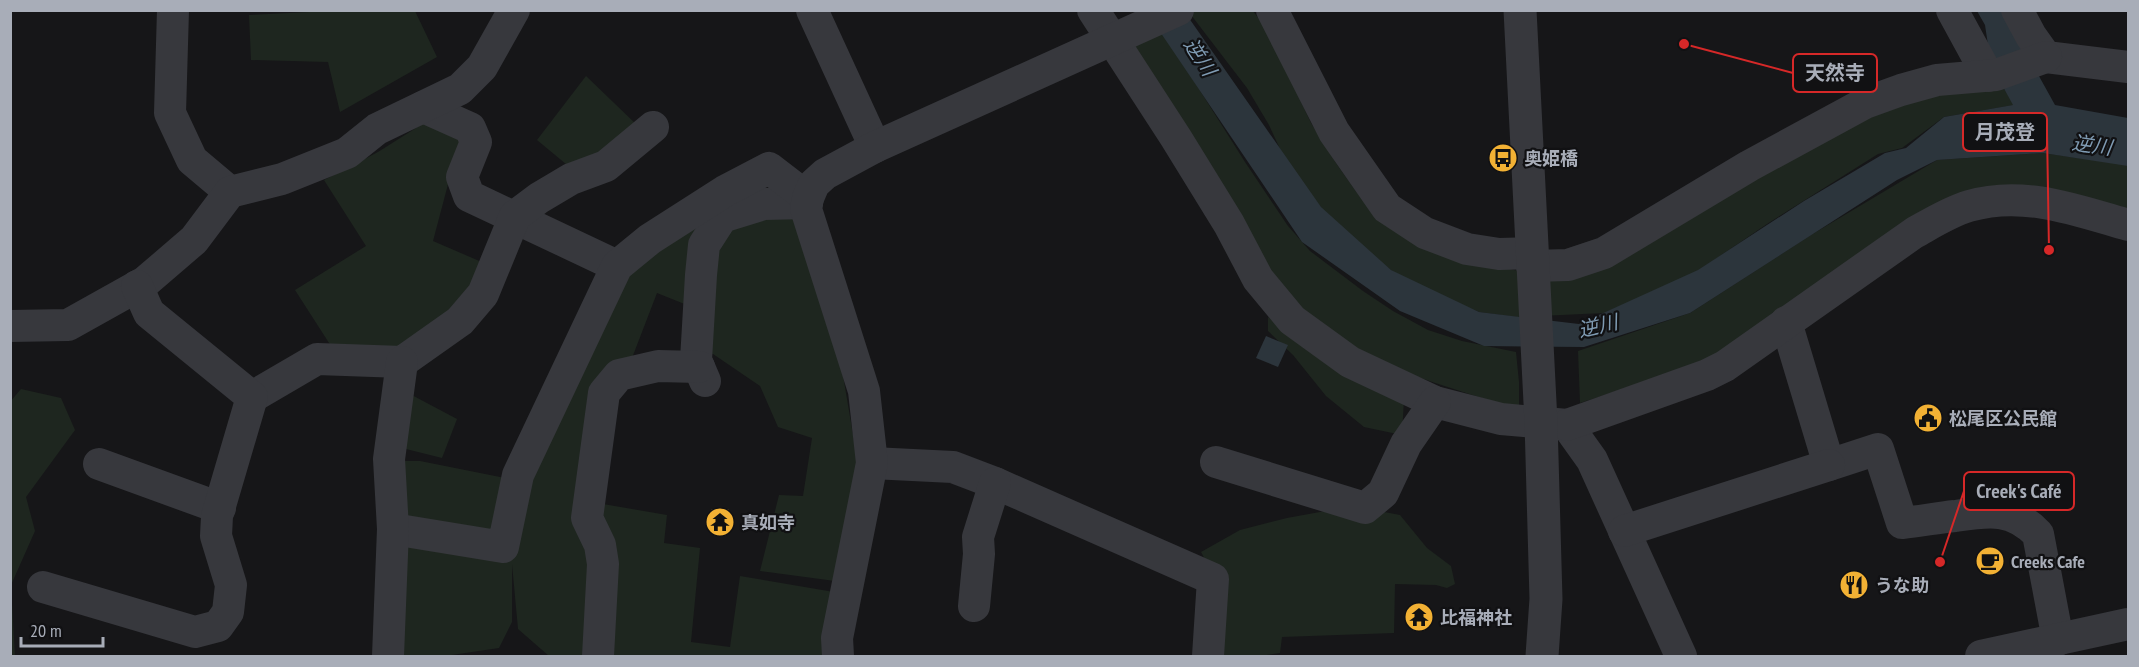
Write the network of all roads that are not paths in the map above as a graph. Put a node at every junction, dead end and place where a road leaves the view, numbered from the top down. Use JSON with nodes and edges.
{"nodes":[{"id":1,"x":173,"y":10,"type":"edge"},
{"id":2,"x":514,"y":10,"type":"edge"},
{"id":3,"x":812,"y":10,"type":"edge"},
{"id":4,"x":1093,"y":10,"type":"edge"},
{"id":5,"x":1178,"y":10,"type":"edge"},
{"id":6,"x":1272,"y":10,"type":"edge"},
{"id":7,"x":1520,"y":10,"type":"edge"},
{"id":8,"x":1952,"y":10,"type":"edge"},
{"id":9,"x":2017,"y":10,"type":"edge"},
{"id":10,"x":1114,"y":40,"type":"junction"},
{"id":11,"x":2041,"y":59,"type":"junction"},
{"id":12,"x":2128,"y":67,"type":"edge"},
{"id":13,"x":1992,"y":75,"type":"junction"},
{"id":14,"x":423,"y":107,"type":"junction"},
{"id":15,"x":653,"y":127,"type":"dead end"},
{"id":16,"x":875,"y":147,"type":"junction"},
{"id":17,"x":230,"y":192,"type":"junction"},
{"id":18,"x":807,"y":201,"type":"junction"},
{"id":19,"x":515,"y":216,"type":"junction"},
{"id":20,"x":2128,"y":225,"type":"edge"},
{"id":21,"x":617,"y":266,"type":"junction"},
{"id":22,"x":1532,"y":269,"type":"junction"},
{"id":23,"x":137,"y":286,"type":"junction"},
{"id":24,"x":1786,"y":322,"type":"junction"},
{"id":25,"x":10,"y":326,"type":"edge"},
{"id":26,"x":402,"y":362,"type":"junction"},
{"id":27,"x":252,"y":398,"type":"junction"},
{"id":28,"x":1435,"y":402,"type":"junction"},
{"id":29,"x":1549,"y":418,"type":"junction"},
{"id":30,"x":1216,"y":462,"type":"dead end"},
{"id":31,"x":99,"y":464,"type":"dead end"},
{"id":32,"x":872,"y":464,"type":"junction"},
{"id":33,"x":1829,"y":465,"type":"junction"},
{"id":34,"x":996,"y":483,"type":"junction"},
{"id":35,"x":220,"y":508,"type":"junction"},
{"id":36,"x":393,"y":529,"type":"junction"},
{"id":37,"x":1624,"y":531,"type":"junction"},
{"id":38,"x":43,"y":587,"type":"dead end"},
{"id":39,"x":974,"y":606,"type":"dead end"},
{"id":40,"x":2128,"y":624,"type":"edge"},
{"id":41,"x":2058,"y":640,"type":"junction"},
{"id":42,"x":388,"y":657,"type":"edge"},
{"id":43,"x":598,"y":657,"type":"edge"},
{"id":44,"x":838,"y":657,"type":"edge"},
{"id":45,"x":1208,"y":657,"type":"edge"},
{"id":46,"x":1542,"y":657,"type":"edge"},
{"id":47,"x":1681,"y":657,"type":"edge"},
{"id":48,"x":1981,"y":657,"type":"edge"}],
"edges":[{"from":1,"to":17,"type":"street"},
{"from":2,"to":14,"type":"street"},
{"from":3,"to":16,"type":"street"},
{"from":4,"to":10,"type":"street"},
{"from":5,"to":10,"type":"street"},
{"from":6,"to":22,"type":"street"},
{"from":7,"to":22,"type":"street"},
{"from":8,"to":13,"type":"street"},
{"from":9,"to":11,"type":"street"},
{"from":10,"to":16,"type":"street"},
{"from":10,"to":28,"type":"street"},
{"from":11,"to":12,"type":"street"},
{"from":11,"to":13,"type":"street"},
{"from":13,"to":22,"type":"street"},
{"from":14,"to":17,"type":"street"},
{"from":14,"to":19,"type":"street"},
{"from":15,"to":19,"type":"street"},
{"from":16,"to":18,"type":"street"},
{"from":17,"to":23,"type":"street"},
{"from":18,"to":21,"type":"street"},
{"from":18,"to":32,"type":"street"},
{"from":18,"to":43,"type":"street"},
{"from":19,"to":21,"type":"street"},
{"from":19,"to":26,"type":"street"},
{"from":20,"to":24,"type":"street"},
{"from":21,"to":36,"type":"street"},
{"from":22,"to":29,"type":"street"},
{"from":23,"to":25,"type":"street"},
{"from":23,"to":27,"type":"street"},
{"from":24,"to":29,"type":"street"},
{"from":24,"to":33,"type":"street"},
{"from":26,"to":27,"type":"street"},
{"from":26,"to":36,"type":"street"},
{"from":27,"to":35,"type":"street"},
{"from":28,"to":29,"type":"street"},
{"from":28,"to":30,"type":"street"},
{"from":29,"to":37,"type":"street"},
{"from":29,"to":46,"type":"street"},
{"from":31,"to":35,"type":"street"},
{"from":32,"to":34,"type":"street"},
{"from":32,"to":44,"type":"street"},
{"from":33,"to":37,"type":"street"},
{"from":33,"to":41,"type":"street"},
{"from":34,"to":39,"type":"street"},
{"from":34,"to":45,"type":"street"},
{"from":35,"to":38,"type":"street"},
{"from":36,"to":42,"type":"street"},
{"from":37,"to":47,"type":"street"},
{"from":40,"to":41,"type":"street"},
{"from":41,"to":48,"type":"street"}]}
